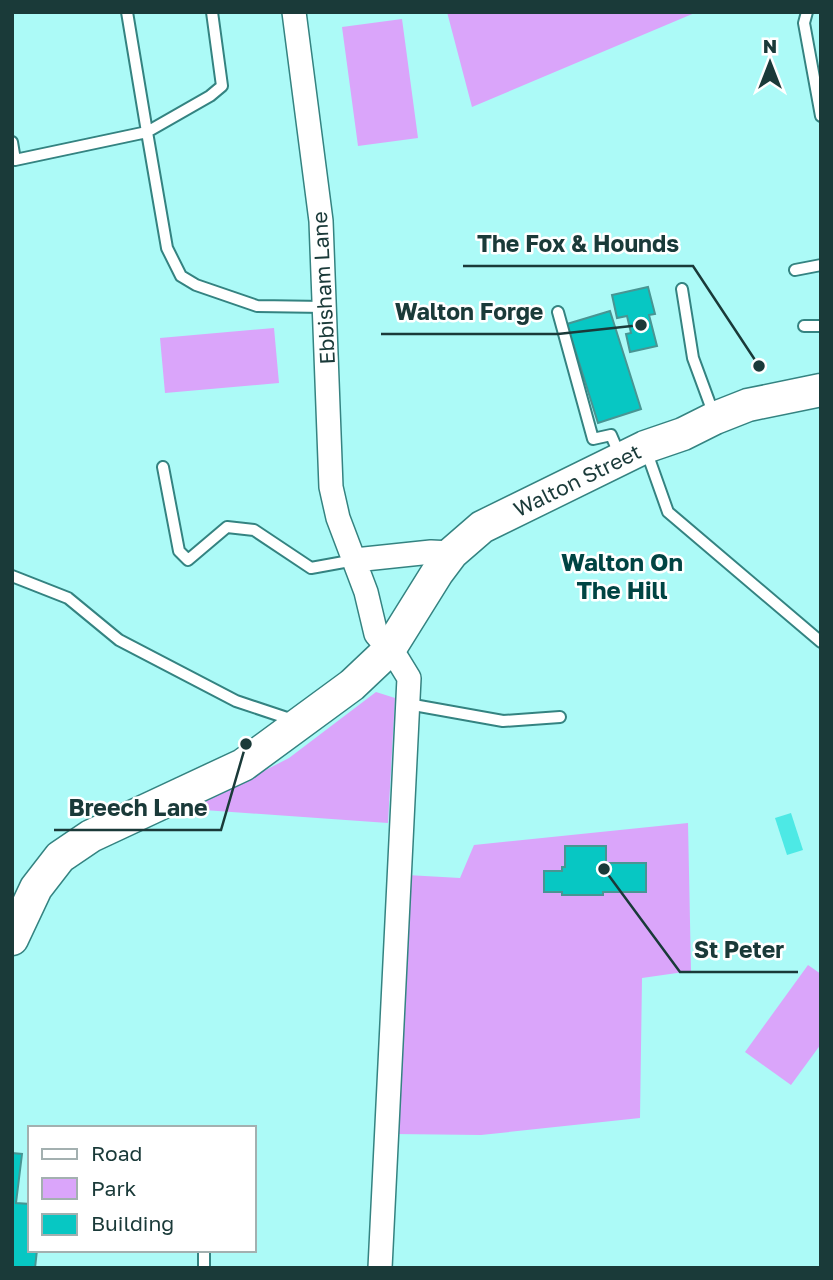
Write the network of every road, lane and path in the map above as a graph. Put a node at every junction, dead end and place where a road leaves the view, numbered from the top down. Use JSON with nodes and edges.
{"nodes":[{"id":1,"x":127,"y":12,"type":"edge"},
{"id":2,"x":212,"y":12,"type":"edge"},
{"id":3,"x":294,"y":12,"type":"edge"},
{"id":4,"x":807,"y":12,"type":"edge"},
{"id":5,"x":821,"y":116,"type":"edge"},
{"id":6,"x":147,"y":132,"type":"junction"},
{"id":7,"x":12,"y":142,"type":"edge"},
{"id":8,"x":821,"y":265,"type":"edge"},
{"id":9,"x":795,"y":270,"type":"dead end"},
{"id":10,"x":682,"y":289,"type":"dead end"},
{"id":11,"x":325,"y":307,"type":"junction"},
{"id":12,"x":558,"y":312,"type":"dead end"},
{"id":13,"x":804,"y":326,"type":"dead end"},
{"id":14,"x":821,"y":326,"type":"edge"},
{"id":15,"x":821,"y":390,"type":"edge"},
{"id":16,"x":715,"y":418,"type":"junction"},
{"id":17,"x":633,"y":453,"type":"junction"},
{"id":18,"x":163,"y":467,"type":"dead end"},
{"id":19,"x":452,"y":553,"type":"junction"},
{"id":20,"x":355,"y":561,"type":"junction"},
{"id":21,"x":12,"y":576,"type":"edge"},
{"id":22,"x":821,"y":642,"type":"edge"},
{"id":23,"x":388,"y":650,"type":"junction"},
{"id":24,"x":408,"y":705,"type":"junction"},
{"id":25,"x":560,"y":717,"type":"dead end"},
{"id":26,"x":303,"y":723,"type":"junction"},
{"id":27,"x":12,"y":939,"type":"edge"},
{"id":28,"x":380,"y":1268,"type":"edge"}],
"edges":[{"from":1,"to":6,"type":"lane"},
{"from":2,"to":6,"type":"lane"},
{"from":3,"to":11,"type":"street","name":"Ebbisham Lane"},
{"from":4,"to":5,"type":"lane"},
{"from":6,"to":7,"type":"lane"},
{"from":6,"to":11,"type":"lane"},
{"from":8,"to":9,"type":"lane"},
{"from":10,"to":16,"type":"lane"},
{"from":11,"to":20,"type":"street","name":"Ebbisham Lane"},
{"from":12,"to":17,"type":"lane"},
{"from":13,"to":14,"type":"lane"},
{"from":15,"to":16,"type":"main road","name":"Walton Street"},
{"from":16,"to":17,"type":"main road","name":"Walton Street"},
{"from":17,"to":19,"type":"main road","name":"Walton Street"},
{"from":17,"to":22,"type":"lane"},
{"from":18,"to":20,"type":"lane"},
{"from":19,"to":20,"type":"street"},
{"from":19,"to":23,"type":"main road","name":"Walton Street"},
{"from":20,"to":23,"type":"street","name":"Ebbisham Lane"},
{"from":21,"to":26,"type":"lane"},
{"from":23,"to":24,"type":"street","name":"Ebbisham Lane"},
{"from":23,"to":26,"type":"main road","name":"Walton Street"},
{"from":24,"to":25,"type":"lane"},
{"from":24,"to":28,"type":"street","name":"Ebbisham Lane"},
{"from":26,"to":27,"type":"main road","name":"Walton Street"}]}
